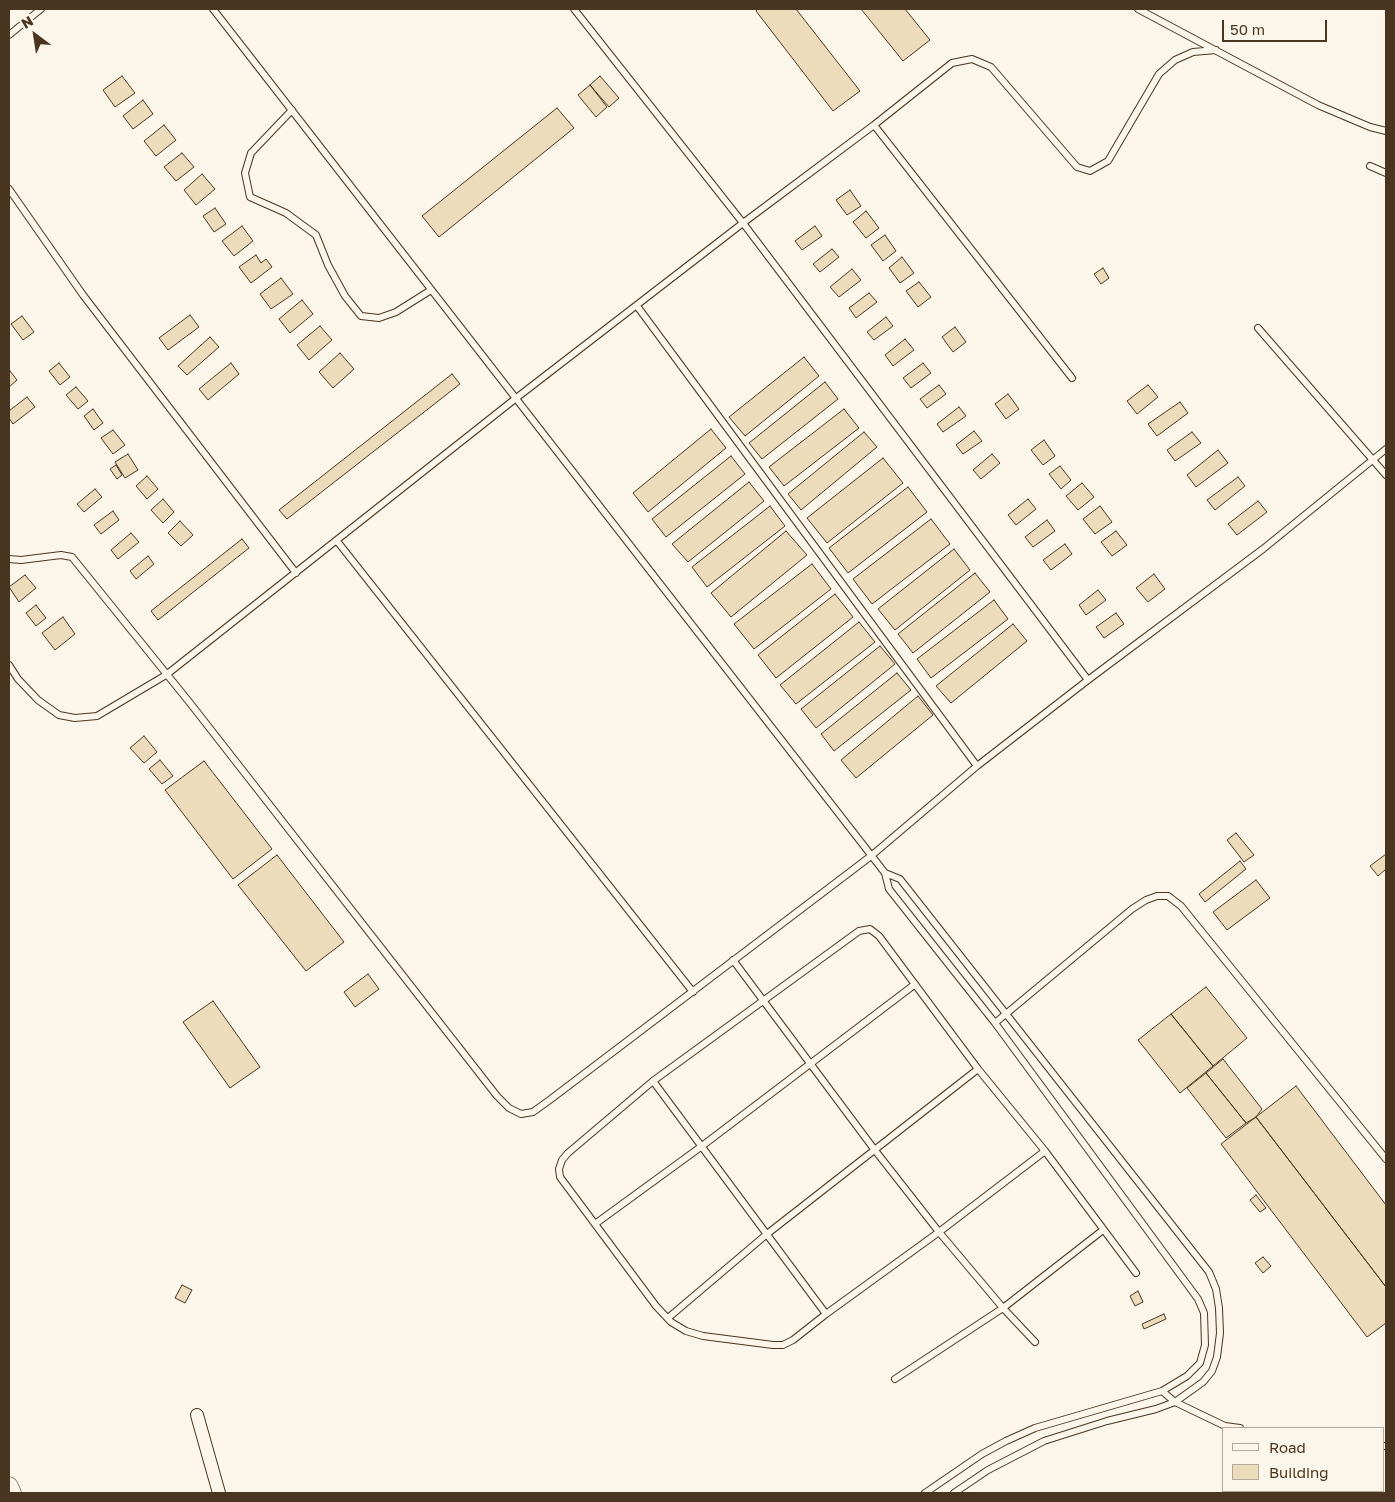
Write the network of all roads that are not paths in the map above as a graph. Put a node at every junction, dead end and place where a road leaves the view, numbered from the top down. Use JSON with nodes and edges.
{"nodes":[{"id":1,"x":41,"y":9,"type":"edge"},
{"id":2,"x":213,"y":9,"type":"edge"},
{"id":3,"x":574,"y":9,"type":"edge"},
{"id":4,"x":1138,"y":9,"type":"edge"},
{"id":5,"x":9,"y":35,"type":"edge"},
{"id":6,"x":1216,"y":50,"type":"junction"},
{"id":7,"x":292,"y":110,"type":"junction"},
{"id":8,"x":874,"y":125,"type":"junction"},
{"id":9,"x":1386,"y":131,"type":"edge"},
{"id":10,"x":1370,"y":166,"type":"dead end"},
{"id":11,"x":1386,"y":172,"type":"edge"},
{"id":12,"x":9,"y":189,"type":"edge"},
{"id":13,"x":743,"y":224,"type":"junction"},
{"id":14,"x":431,"y":290,"type":"junction"},
{"id":15,"x":637,"y":306,"type":"junction"},
{"id":16,"x":1258,"y":328,"type":"dead end"},
{"id":17,"x":1072,"y":378,"type":"dead end"},
{"id":18,"x":515,"y":399,"type":"junction"},
{"id":19,"x":1386,"y":449,"type":"edge"},
{"id":20,"x":1373,"y":459,"type":"junction"},
{"id":21,"x":1386,"y":475,"type":"edge"},
{"id":22,"x":337,"y":541,"type":"junction"},
{"id":23,"x":9,"y":559,"type":"edge"},
{"id":24,"x":296,"y":573,"type":"junction"},
{"id":25,"x":9,"y":665,"type":"edge"},
{"id":26,"x":166,"y":675,"type":"junction"},
{"id":27,"x":1088,"y":680,"type":"junction"},
{"id":28,"x":977,"y":766,"type":"junction"},
{"id":29,"x":871,"y":856,"type":"junction"},
{"id":30,"x":885,"y":873,"type":"junction"},
{"id":31,"x":733,"y":960,"type":"junction"},
{"id":32,"x":914,"y":985,"type":"junction"},
{"id":33,"x":693,"y":992,"type":"junction"},
{"id":34,"x":763,"y":1000,"type":"junction"},
{"id":35,"x":1006,"y":1014,"type":"junction"},
{"id":36,"x":995,"y":1023,"type":"junction"},
{"id":37,"x":810,"y":1063,"type":"junction"},
{"id":38,"x":978,"y":1069,"type":"junction"},
{"id":39,"x":653,"y":1081,"type":"junction"},
{"id":40,"x":702,"y":1146,"type":"junction"},
{"id":41,"x":874,"y":1149,"type":"junction"},
{"id":42,"x":1045,"y":1150,"type":"junction"},
{"id":43,"x":1386,"y":1159,"type":"edge"},
{"id":44,"x":595,"y":1224,"type":"junction"},
{"id":45,"x":1104,"y":1230,"type":"junction"},
{"id":46,"x":939,"y":1232,"type":"junction"},
{"id":47,"x":767,"y":1234,"type":"junction"},
{"id":48,"x":1136,"y":1273,"type":"dead end"},
{"id":49,"x":1003,"y":1308,"type":"junction"},
{"id":50,"x":826,"y":1314,"type":"junction"},
{"id":51,"x":668,"y":1318,"type":"junction"},
{"id":52,"x":1035,"y":1342,"type":"dead end"},
{"id":53,"x":895,"y":1379,"type":"dead end"},
{"id":54,"x":1162,"y":1391,"type":"junction"},
{"id":55,"x":1175,"y":1402,"type":"junction"},
{"id":56,"x":197,"y":1415,"type":"dead end"},
{"id":57,"x":1232,"y":1427,"type":"edge"},
{"id":58,"x":9,"y":1486,"type":"edge"},
{"id":59,"x":12,"y":1493,"type":"edge"},
{"id":60,"x":219,"y":1493,"type":"edge"},
{"id":61,"x":925,"y":1493,"type":"edge"},
{"id":62,"x":954,"y":1493,"type":"edge"}],
"edges":[{"from":1,"to":5,"type":"lane"},
{"from":2,"to":7,"type":"lane"},
{"from":3,"to":13,"type":"lane"},
{"from":4,"to":6,"type":"lane"},
{"from":6,"to":8,"type":"lane"},
{"from":6,"to":9,"type":"lane"},
{"from":7,"to":14,"type":"lane"},
{"from":7,"to":14,"type":"lane"},
{"from":8,"to":13,"type":"lane"},
{"from":8,"to":17,"type":"lane"},
{"from":10,"to":11,"type":"lane"},
{"from":12,"to":24,"type":"lane"},
{"from":13,"to":15,"type":"lane"},
{"from":13,"to":27,"type":"lane"},
{"from":14,"to":18,"type":"lane"},
{"from":15,"to":18,"type":"lane"},
{"from":15,"to":28,"type":"lane"},
{"from":16,"to":20,"type":"lane"},
{"from":18,"to":22,"type":"lane"},
{"from":18,"to":29,"type":"lane"},
{"from":19,"to":20,"type":"lane"},
{"from":20,"to":21,"type":"lane"},
{"from":20,"to":27,"type":"lane"},
{"from":22,"to":24,"type":"lane"},
{"from":22,"to":33,"type":"lane"},
{"from":23,"to":26,"type":"lane"},
{"from":24,"to":26,"type":"lane"},
{"from":25,"to":26,"type":"lane"},
{"from":26,"to":33,"type":"lane"},
{"from":27,"to":28,"type":"lane"},
{"from":28,"to":29,"type":"lane"},
{"from":29,"to":30,"type":"lane"},
{"from":29,"to":31,"type":"lane"},
{"from":30,"to":35,"type":"lane"},
{"from":30,"to":36,"type":"lane"},
{"from":31,"to":33,"type":"lane"},
{"from":31,"to":34,"type":"lane"},
{"from":32,"to":34,"type":"lane"},
{"from":32,"to":37,"type":"lane"},
{"from":32,"to":38,"type":"lane"},
{"from":34,"to":37,"type":"lane"},
{"from":34,"to":39,"type":"lane"},
{"from":35,"to":36,"type":"lane"},
{"from":35,"to":43,"type":"lane"},
{"from":35,"to":55,"type":"lane"},
{"from":36,"to":54,"type":"lane"},
{"from":37,"to":40,"type":"lane"},
{"from":37,"to":41,"type":"lane"},
{"from":38,"to":41,"type":"lane"},
{"from":38,"to":42,"type":"lane"},
{"from":39,"to":40,"type":"lane"},
{"from":39,"to":44,"type":"lane"},
{"from":40,"to":44,"type":"lane"},
{"from":40,"to":47,"type":"lane"},
{"from":41,"to":46,"type":"lane"},
{"from":41,"to":47,"type":"lane"},
{"from":42,"to":45,"type":"lane"},
{"from":42,"to":46,"type":"lane"},
{"from":44,"to":51,"type":"lane"},
{"from":45,"to":48,"type":"lane"},
{"from":45,"to":49,"type":"lane"},
{"from":46,"to":49,"type":"lane"},
{"from":46,"to":50,"type":"lane"},
{"from":47,"to":50,"type":"lane"},
{"from":47,"to":51,"type":"lane"},
{"from":49,"to":52,"type":"lane"},
{"from":49,"to":53,"type":"lane"},
{"from":50,"to":51,"type":"lane"},
{"from":54,"to":55,"type":"lane"},
{"from":54,"to":61,"type":"lane"},
{"from":55,"to":57,"type":"lane"},
{"from":55,"to":62,"type":"lane"},
{"from":56,"to":60,"type":"street"},
{"from":58,"to":59,"type":"main road"}]}
